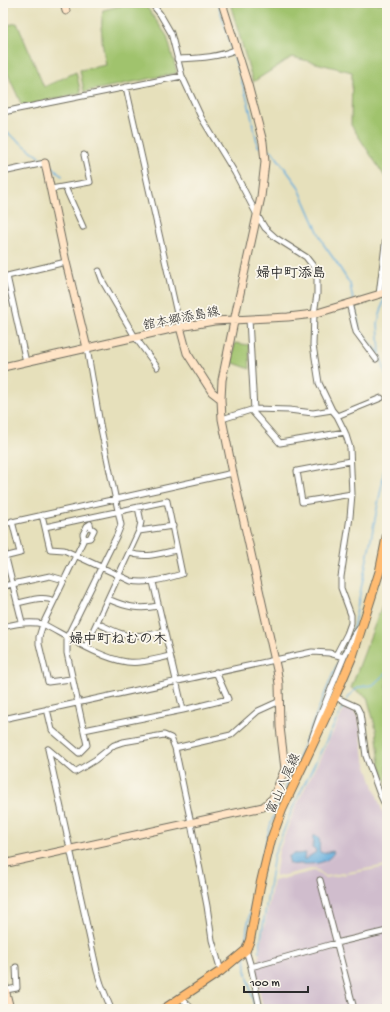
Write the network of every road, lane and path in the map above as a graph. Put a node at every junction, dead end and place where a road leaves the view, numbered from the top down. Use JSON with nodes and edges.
{"nodes":[{"id":1,"x":64,"y":3,"type":"edge"},
{"id":2,"x":151,"y":3,"type":"edge"},
{"id":3,"x":222,"y":3,"type":"edge"},
{"id":4,"x":66,"y":11,"type":"dead end"},
{"id":5,"x":237,"y":49,"type":"junction"},
{"id":6,"x":177,"y":59,"type":"junction"},
{"id":7,"x":182,"y":76,"type":"junction"},
{"id":8,"x":126,"y":87,"type":"junction"},
{"id":9,"x":3,"y":112,"type":"edge"},
{"id":10,"x":84,"y":155,"type":"dead end"},
{"id":11,"x":46,"y":164,"type":"joint"},
{"id":12,"x":3,"y":172,"type":"edge"},
{"id":13,"x":65,"y":187,"type":"junction"},
{"id":14,"x":51,"y":189,"type":"junction"},
{"id":15,"x":257,"y":215,"type":"junction"},
{"id":16,"x":83,"y":227,"type":"dead end"},
{"id":17,"x":387,"y":228,"type":"edge"},
{"id":18,"x":66,"y":262,"type":"junction"},
{"id":19,"x":99,"y":271,"type":"dead end"},
{"id":20,"x":5,"y":276,"type":"edge"},
{"id":21,"x":384,"y":293,"type":"edge"},
{"id":22,"x":349,"y":303,"type":"junction"},
{"id":23,"x":314,"y":314,"type":"junction"},
{"id":24,"x":249,"y":319,"type":"junction"},
{"id":25,"x":234,"y":320,"type":"junction"},
{"id":26,"x":180,"y":327,"type":"junction"},
{"id":27,"x":135,"y":338,"type":"junction"},
{"id":28,"x":88,"y":348,"type":"junction"},
{"id":29,"x":376,"y":359,"type":"dead end"},
{"id":30,"x":26,"y":362,"type":"junction"},
{"id":31,"x":3,"y":367,"type":"edge"},
{"id":32,"x":157,"y":367,"type":"dead end"},
{"id":33,"x":381,"y":398,"type":"dead end"},
{"id":34,"x":221,"y":399,"type":"junction"},
{"id":35,"x":253,"y":410,"type":"junction"},
{"id":36,"x":332,"y":410,"type":"junction"},
{"id":37,"x":337,"y":416,"type":"junction"},
{"id":38,"x":222,"y":419,"type":"junction"},
{"id":39,"x":345,"y":432,"type":"junction"},
{"id":40,"x":350,"y":461,"type":"junction"},
{"id":41,"x":233,"y":472,"type":"junction"},
{"id":42,"x":352,"y":494,"type":"junction"},
{"id":43,"x":116,"y":498,"type":"junction"},
{"id":44,"x":138,"y":508,"type":"junction"},
{"id":45,"x":118,"y":512,"type":"junction"},
{"id":46,"x":42,"y":515,"type":"junction"},
{"id":47,"x":12,"y":522,"type":"junction"},
{"id":48,"x":89,"y":522,"type":"junction"},
{"id":49,"x":3,"y":524,"type":"edge"},
{"id":50,"x":172,"y":526,"type":"junction"},
{"id":51,"x":45,"y":527,"type":"junction"},
{"id":52,"x":140,"y":532,"type":"junction"},
{"id":53,"x":387,"y":535,"type":"edge"},
{"id":54,"x":84,"y":539,"type":"junction"},
{"id":55,"x":3,"y":546,"type":"edge"},
{"id":56,"x":177,"y":550,"type":"junction"},
{"id":57,"x":130,"y":553,"type":"junction"},
{"id":58,"x":76,"y":555,"type":"junction"},
{"id":59,"x":4,"y":557,"type":"edge"},
{"id":60,"x":101,"y":567,"type":"junction"},
{"id":61,"x":119,"y":576,"type":"junction"},
{"id":62,"x":64,"y":580,"type":"junction"},
{"id":63,"x":153,"y":582,"type":"junction"},
{"id":64,"x":12,"y":584,"type":"junction"},
{"id":65,"x":3,"y":586,"type":"edge"},
{"id":66,"x":108,"y":600,"type":"junction"},
{"id":67,"x":54,"y":601,"type":"junction"},
{"id":68,"x":17,"y":603,"type":"junction"},
{"id":69,"x":158,"y":606,"type":"junction"},
{"id":70,"x":22,"y":622,"type":"junction"},
{"id":71,"x":97,"y":623,"type":"junction"},
{"id":72,"x":43,"y":624,"type":"junction"},
{"id":73,"x":364,"y":624,"type":"junction"},
{"id":74,"x":3,"y":626,"type":"edge"},
{"id":75,"x":164,"y":632,"type":"junction"},
{"id":76,"x":67,"y":637,"type":"junction"},
{"id":77,"x":86,"y":646,"type":"junction"},
{"id":78,"x":170,"y":656,"type":"junction"},
{"id":79,"x":340,"y":656,"type":"junction"},
{"id":80,"x":274,"y":659,"type":"junction"},
{"id":81,"x":216,"y":672,"type":"junction"},
{"id":82,"x":71,"y":679,"type":"junction"},
{"id":83,"x":175,"y":682,"type":"junction"},
{"id":84,"x":335,"y":697,"type":"junction"},
{"id":85,"x":280,"y":701,"type":"junction"},
{"id":86,"x":78,"y":702,"type":"junction"},
{"id":87,"x":47,"y":709,"type":"junction"},
{"id":88,"x":183,"y":710,"type":"junction"},
{"id":89,"x":3,"y":719,"type":"edge"},
{"id":90,"x":84,"y":730,"type":"junction"},
{"id":91,"x":312,"y":746,"type":"junction"},
{"id":92,"x":175,"y":748,"type":"junction"},
{"id":93,"x":387,"y":809,"type":"edge"},
{"id":94,"x":191,"y":823,"type":"junction"},
{"id":95,"x":70,"y":850,"type":"junction"},
{"id":96,"x":3,"y":864,"type":"edge"},
{"id":97,"x":320,"y":880,"type":"dead end"},
{"id":98,"x":387,"y":931,"type":"edge"},
{"id":99,"x":336,"y":943,"type":"junction"},
{"id":100,"x":246,"y":950,"type":"junction"},
{"id":101,"x":16,"y":967,"type":"dead end"},
{"id":102,"x":251,"y":967,"type":"junction"},
{"id":103,"x":220,"y":971,"type":"junction"},
{"id":104,"x":3,"y":981,"type":"edge"},
{"id":105,"x":6,"y":990,"type":"junction"},
{"id":106,"x":181,"y":998,"type":"junction"},
{"id":107,"x":387,"y":1008,"type":"edge"},
{"id":108,"x":10,"y":1009,"type":"edge"},
{"id":109,"x":111,"y":1009,"type":"edge"},
{"id":110,"x":164,"y":1009,"type":"edge"},
{"id":111,"x":192,"y":1009,"type":"edge"},
{"id":112,"x":260,"y":1009,"type":"edge"},
{"id":113,"x":354,"y":1009,"type":"edge"},
{"id":114,"x":382,"y":1009,"type":"edge"}],
"edges":[{"from":1,"to":4,"type":"street"},
{"from":2,"to":6,"type":"street"},
{"from":3,"to":5,"type":"street"},
{"from":5,"to":6,"type":"street"},
{"from":5,"to":15,"type":"street"},
{"from":6,"to":7,"type":"street"},
{"from":7,"to":8,"type":"street"},
{"from":7,"to":15,"type":"street"},
{"from":8,"to":9,"type":"street"},
{"from":8,"to":26,"type":"street"},
{"from":10,"to":13,"type":"street"},
{"from":11,"to":12,"type":"street"},
{"from":11,"to":14,"type":"street"},
{"from":13,"to":14,"type":"street"},
{"from":13,"to":16,"type":"street"},
{"from":14,"to":18,"type":"street"},
{"from":15,"to":23,"type":"street"},
{"from":15,"to":25,"type":"street"},
{"from":17,"to":21,"type":"street"},
{"from":18,"to":20,"type":"street"},
{"from":18,"to":28,"type":"street"},
{"from":19,"to":27,"type":"street"},
{"from":20,"to":30,"type":"street"},
{"from":21,"to":22,"type":"street","name":"舘本郷添島線"},
{"from":22,"to":23,"type":"street","name":"舘本郷添島線"},
{"from":22,"to":29,"type":"street"},
{"from":23,"to":24,"type":"street","name":"舘本郷添島線"},
{"from":23,"to":36,"type":"street"},
{"from":24,"to":25,"type":"street","name":"舘本郷添島線"},
{"from":24,"to":35,"type":"street"},
{"from":25,"to":26,"type":"street","name":"舘本郷添島線"},
{"from":25,"to":34,"type":"street"},
{"from":26,"to":27,"type":"street","name":"舘本郷添島線"},
{"from":26,"to":34,"type":"street"},
{"from":27,"to":28,"type":"street","name":"舘本郷添島線"},
{"from":27,"to":32,"type":"street"},
{"from":28,"to":30,"type":"street","name":"舘本郷添島線"},
{"from":28,"to":43,"type":"street"},
{"from":30,"to":31,"type":"street","name":"舘本郷添島線"},
{"from":33,"to":37,"type":"street"},
{"from":34,"to":38,"type":"street"},
{"from":35,"to":36,"type":"street"},
{"from":35,"to":38,"type":"street"},
{"from":35,"to":39,"type":"street"},
{"from":36,"to":37,"type":"street"},
{"from":37,"to":39,"type":"street"},
{"from":38,"to":41,"type":"street"},
{"from":39,"to":40,"type":"street"},
{"from":40,"to":42,"type":"street"},
{"from":40,"to":42,"type":"street"},
{"from":41,"to":43,"type":"street"},
{"from":41,"to":80,"type":"street"},
{"from":42,"to":79,"type":"street"},
{"from":43,"to":45,"type":"street"},
{"from":43,"to":46,"type":"street"},
{"from":44,"to":45,"type":"street"},
{"from":44,"to":50,"type":"street"},
{"from":44,"to":52,"type":"street"},
{"from":45,"to":48,"type":"street"},
{"from":45,"to":60,"type":"street"},
{"from":46,"to":47,"type":"street"},
{"from":46,"to":51,"type":"street"},
{"from":47,"to":49,"type":"street"},
{"from":47,"to":59,"type":"street"},
{"from":48,"to":51,"type":"street"},
{"from":48,"to":54,"type":"street"},
{"from":48,"to":54,"type":"street"},
{"from":50,"to":52,"type":"street"},
{"from":50,"to":56,"type":"street"},
{"from":51,"to":58,"type":"street"},
{"from":52,"to":57,"type":"street"},
{"from":53,"to":73,"type":"main road","name":"富山八尾線"},
{"from":54,"to":58,"type":"street"},
{"from":55,"to":59,"type":"street"},
{"from":56,"to":57,"type":"street"},
{"from":56,"to":63,"type":"street"},
{"from":57,"to":61,"type":"street"},
{"from":58,"to":60,"type":"street"},
{"from":58,"to":62,"type":"street"},
{"from":59,"to":64,"type":"street"},
{"from":60,"to":61,"type":"street"},
{"from":60,"to":76,"type":"street"},
{"from":61,"to":63,"type":"street"},
{"from":61,"to":66,"type":"street"},
{"from":62,"to":64,"type":"street"},
{"from":62,"to":67,"type":"street"},
{"from":63,"to":69,"type":"street"},
{"from":64,"to":65,"type":"street"},
{"from":64,"to":68,"type":"street"},
{"from":66,"to":69,"type":"street"},
{"from":66,"to":71,"type":"street"},
{"from":67,"to":68,"type":"street"},
{"from":67,"to":72,"type":"street"},
{"from":68,"to":70,"type":"street"},
{"from":69,"to":75,"type":"street"},
{"from":70,"to":72,"type":"street"},
{"from":70,"to":74,"type":"street"},
{"from":71,"to":75,"type":"street"},
{"from":71,"to":77,"type":"street"},
{"from":72,"to":76,"type":"street"},
{"from":72,"to":82,"type":"street"},
{"from":73,"to":79,"type":"street"},
{"from":73,"to":84,"type":"main road","name":"富山八尾線"},
{"from":75,"to":78,"type":"street"},
{"from":76,"to":77,"type":"street"},
{"from":76,"to":82,"type":"street"},
{"from":77,"to":78,"type":"street"},
{"from":78,"to":83,"type":"street"},
{"from":79,"to":80,"type":"street"},
{"from":79,"to":91,"type":"street"},
{"from":80,"to":81,"type":"street"},
{"from":80,"to":85,"type":"street"},
{"from":81,"to":83,"type":"street"},
{"from":81,"to":88,"type":"street"},
{"from":82,"to":86,"type":"street"},
{"from":83,"to":86,"type":"street"},
{"from":83,"to":88,"type":"street"},
{"from":84,"to":91,"type":"main road","name":"富山八尾線"},
{"from":84,"to":93,"type":"street"},
{"from":85,"to":92,"type":"street"},
{"from":85,"to":94,"type":"street"},
{"from":86,"to":87,"type":"street"},
{"from":86,"to":90,"type":"street"},
{"from":87,"to":89,"type":"street"},
{"from":87,"to":90,"type":"street"},
{"from":88,"to":90,"type":"street"},
{"from":91,"to":100,"type":"main road","name":"富山八尾線"},
{"from":92,"to":94,"type":"street"},
{"from":92,"to":95,"type":"street"},
{"from":94,"to":95,"type":"street"},
{"from":94,"to":103,"type":"street"},
{"from":95,"to":96,"type":"street"},
{"from":95,"to":109,"type":"street"},
{"from":97,"to":99,"type":"street"},
{"from":98,"to":99,"type":"street"},
{"from":99,"to":102,"type":"street"},
{"from":99,"to":113,"type":"street"},
{"from":100,"to":102,"type":"street"},
{"from":100,"to":103,"type":"main road"},
{"from":101,"to":105,"type":"street"},
{"from":102,"to":112,"type":"street"},
{"from":103,"to":106,"type":"main road"},
{"from":104,"to":105,"type":"street"},
{"from":105,"to":108,"type":"street"},
{"from":106,"to":110,"type":"main road"},
{"from":106,"to":111,"type":"street"},
{"from":107,"to":114,"type":"street"}]}
